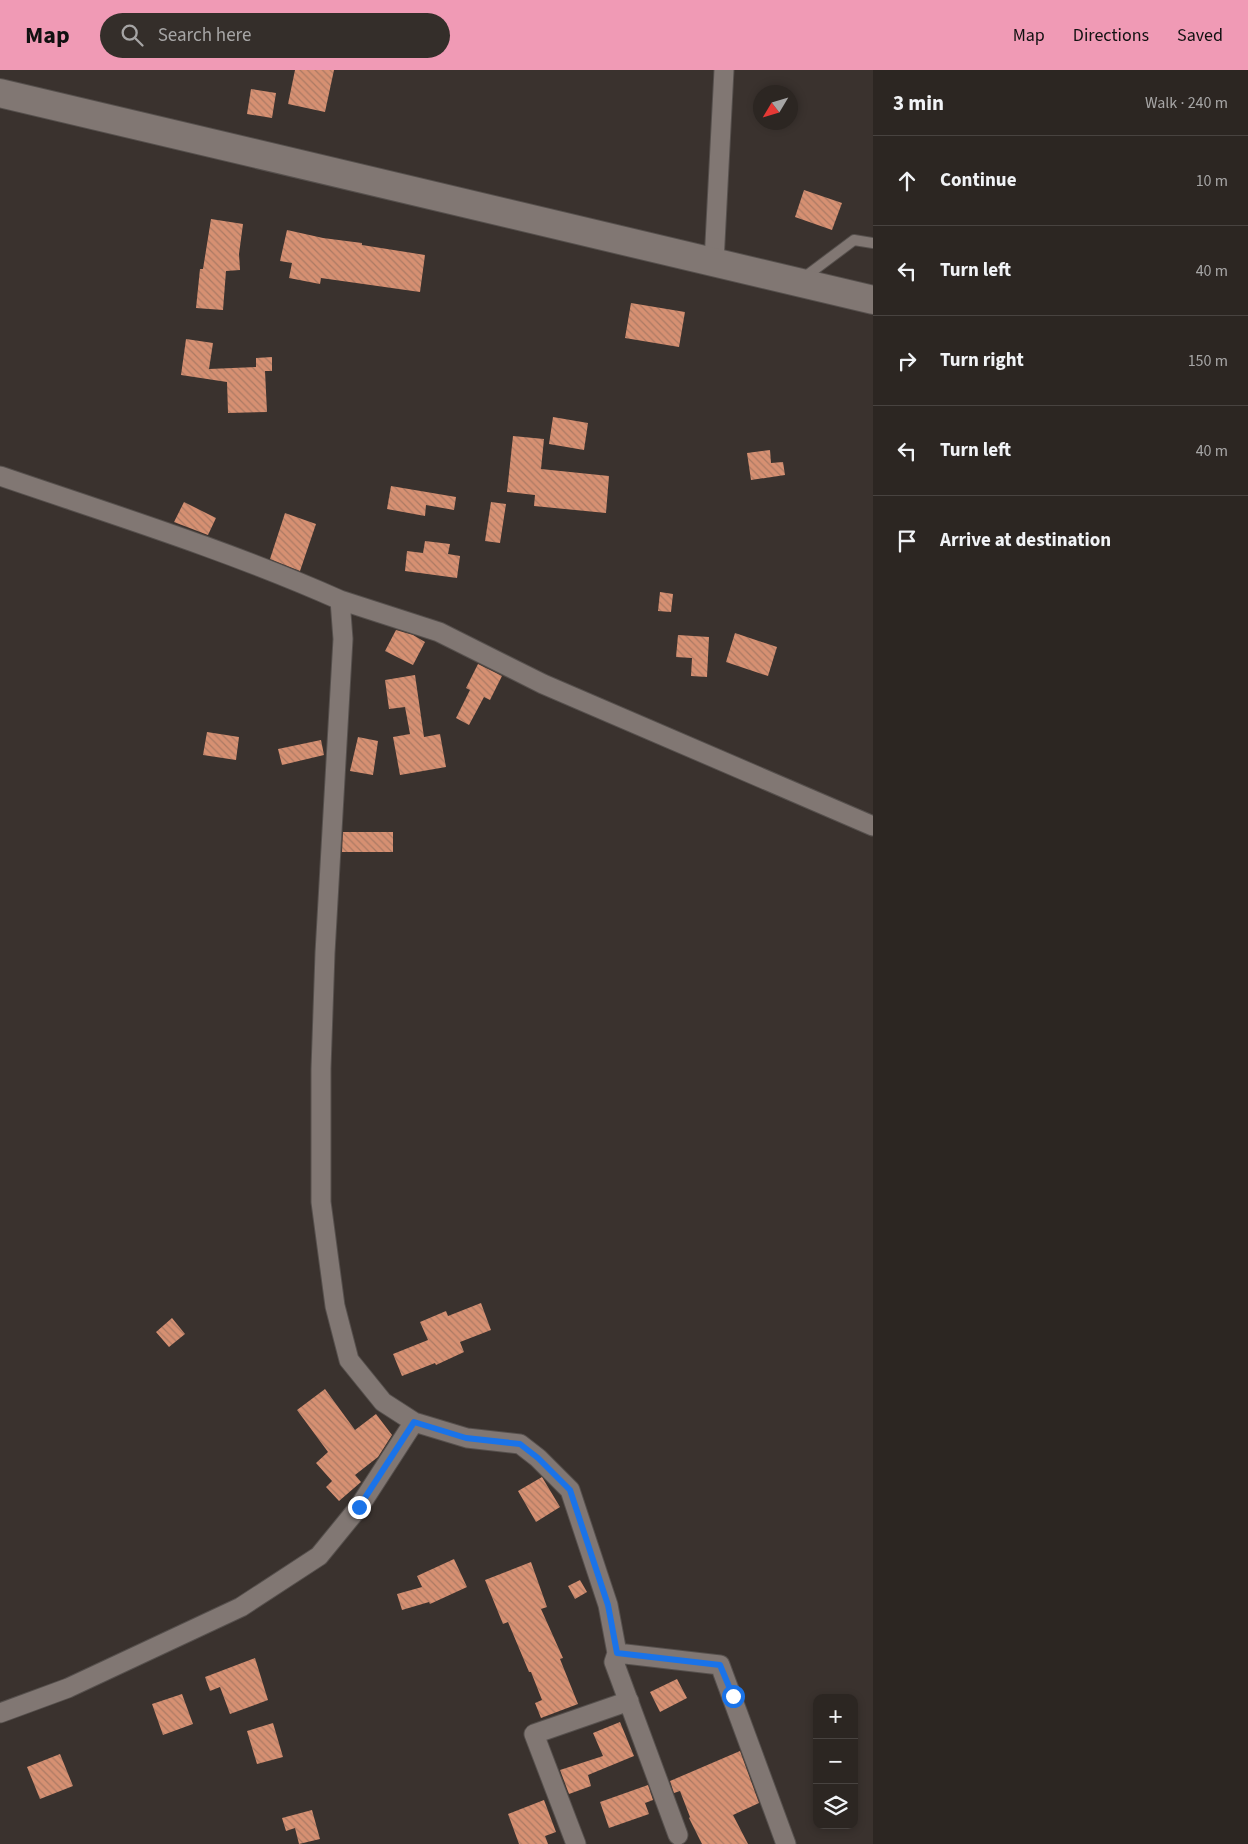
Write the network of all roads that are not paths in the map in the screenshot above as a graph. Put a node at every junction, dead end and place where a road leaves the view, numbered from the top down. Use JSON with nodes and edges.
{"nodes":[{"id":1,"x":724,"y":70,"type":"edge"},
{"id":2,"x":0,"y":93,"type":"edge"},
{"id":3,"x":873,"y":243,"type":"edge"},
{"id":4,"x":714,"y":262,"type":"junction"},
{"id":5,"x":797,"y":282,"type":"junction"},
{"id":6,"x":873,"y":300,"type":"edge"},
{"id":7,"x":0,"y":476,"type":"edge"},
{"id":8,"x":340,"y":600,"type":"junction"},
{"id":9,"x":873,"y":826,"type":"edge"},
{"id":10,"x":414,"y":1422,"type":"junction"},
{"id":11,"x":617,"y":1653,"type":"junction"},
{"id":12,"x":629,"y":1701,"type":"junction"},
{"id":13,"x":0,"y":1712,"type":"edge"},
{"id":14,"x":678,"y":1835,"type":"dead end"},
{"id":15,"x":576,"y":1844,"type":"edge"},
{"id":16,"x":786,"y":1844,"type":"edge"}],
"edges":[{"from":1,"to":4,"type":"street"},
{"from":2,"to":4,"type":"main road"},
{"from":3,"to":5,"type":"lane"},
{"from":4,"to":5,"type":"main road"},
{"from":5,"to":6,"type":"main road"},
{"from":7,"to":8,"type":"street"},
{"from":8,"to":9,"type":"street"},
{"from":8,"to":10,"type":"street"},
{"from":10,"to":11,"type":"street"},
{"from":10,"to":13,"type":"street"},
{"from":11,"to":12,"type":"street"},
{"from":11,"to":16,"type":"street"},
{"from":12,"to":14,"type":"street"},
{"from":12,"to":15,"type":"street"}]}
